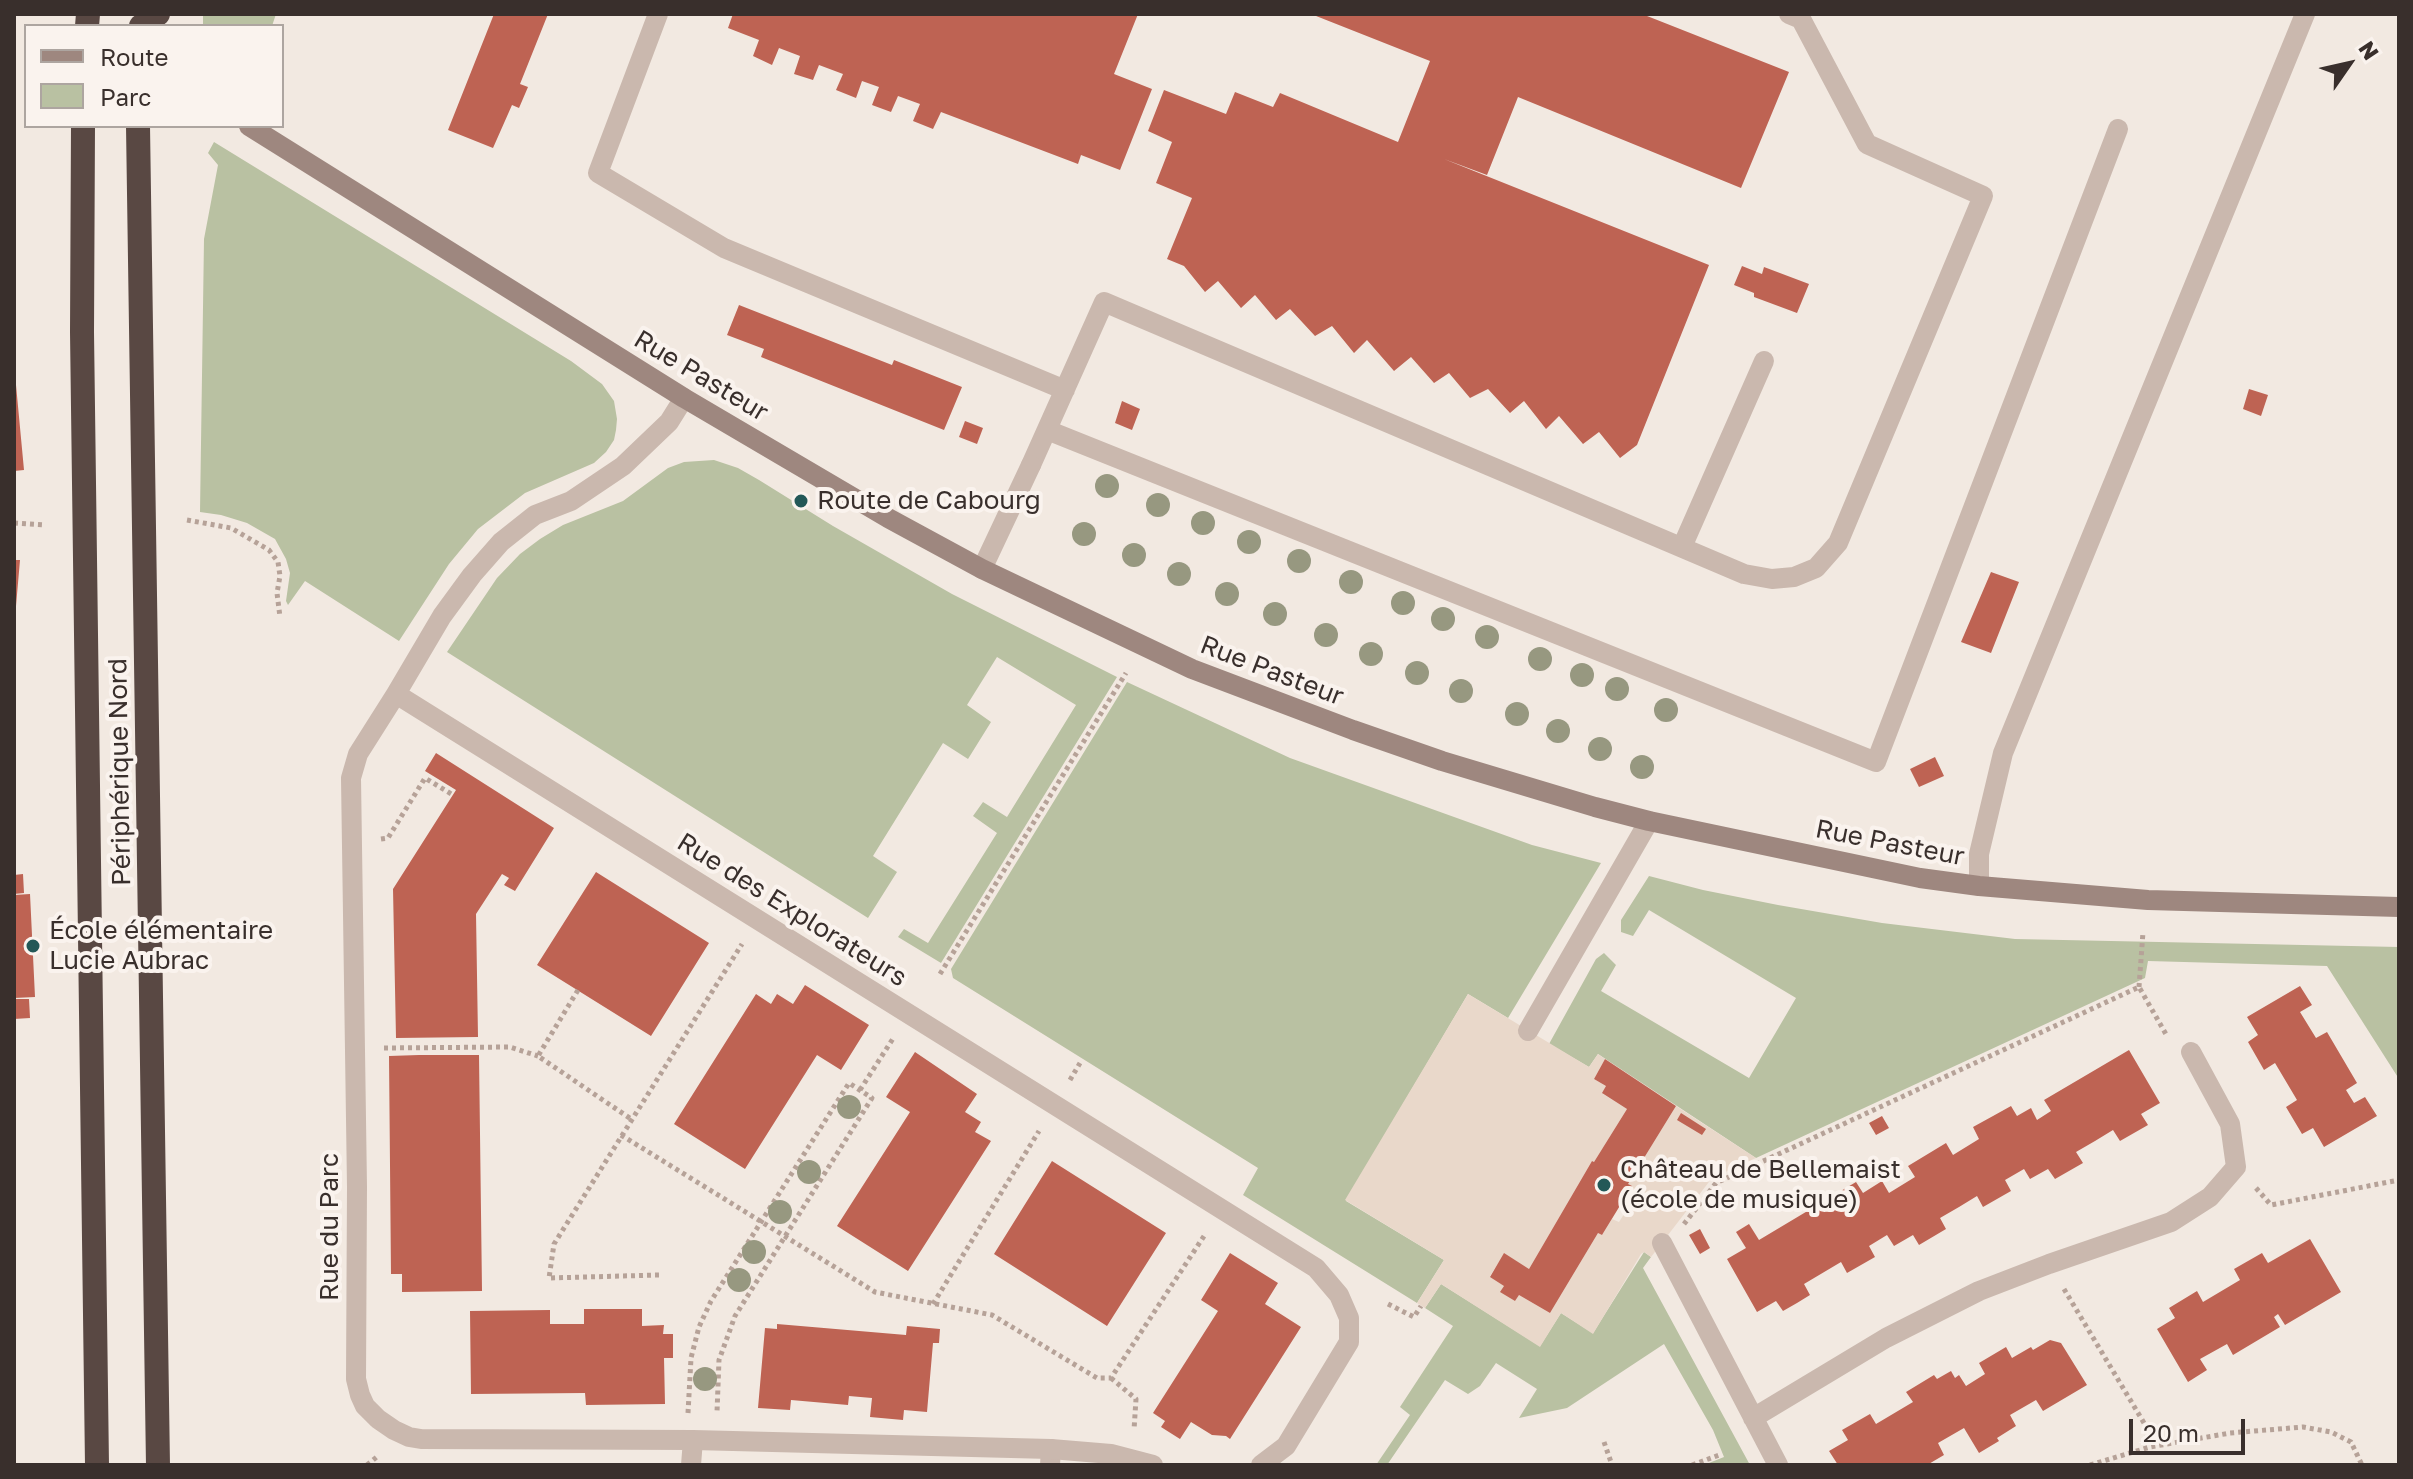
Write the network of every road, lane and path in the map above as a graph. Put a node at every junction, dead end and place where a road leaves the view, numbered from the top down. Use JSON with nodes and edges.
{"nodes":[{"id":1,"x":658,"y":14,"type":"edge"},
{"id":2,"x":1789,"y":14,"type":"edge"},
{"id":3,"x":2305,"y":14,"type":"edge"},
{"id":4,"x":83,"y":128,"type":"edge"},
{"id":5,"x":138,"y":128,"type":"edge"},
{"id":6,"x":252,"y":128,"type":"edge"},
{"id":7,"x":2118,"y":129,"type":"dead end"},
{"id":8,"x":1764,"y":361,"type":"dead end"},
{"id":9,"x":1065,"y":390,"type":"junction"},
{"id":10,"x":684,"y":398,"type":"junction"},
{"id":11,"x":1047,"y":430,"type":"junction"},
{"id":12,"x":187,"y":520,"type":"dead end"},
{"id":13,"x":14,"y":523,"type":"edge"},
{"id":14,"x":45,"y":525,"type":"dead end"},
{"id":15,"x":1682,"y":547,"type":"junction"},
{"id":16,"x":982,"y":569,"type":"junction"},
{"id":17,"x":280,"y":617,"type":"dead end"},
{"id":18,"x":1126,"y":673,"type":"dead end"},
{"id":19,"x":396,"y":694,"type":"junction"},
{"id":20,"x":453,"y":795,"type":"dead end"},
{"id":21,"x":1649,"y":821,"type":"junction"},
{"id":22,"x":369,"y":840,"type":"dead end"},
{"id":23,"x":1979,"y":886,"type":"junction"},
{"id":24,"x":2399,"y":907,"type":"edge"},
{"id":25,"x":2143,"y":932,"type":"dead end"},
{"id":26,"x":749,"y":933,"type":"dead end"},
{"id":27,"x":940,"y":974,"type":"dead end"},
{"id":28,"x":2139,"y":987,"type":"junction"},
{"id":29,"x":578,"y":990,"type":"dead end"},
{"id":30,"x":900,"y":1028,"type":"dead end"},
{"id":31,"x":1528,"y":1031,"type":"dead end"},
{"id":32,"x":371,"y":1048,"type":"dead end"},
{"id":33,"x":2191,"y":1052,"type":"joint"},
{"id":34,"x":538,"y":1056,"type":"junction"},
{"id":35,"x":860,"y":1090,"type":"junction"},
{"id":36,"x":631,"y":1119,"type":"junction"},
{"id":37,"x":1046,"y":1119,"type":"dead end"},
{"id":38,"x":621,"y":1135,"type":"junction"},
{"id":39,"x":2236,"y":1167,"type":"junction"},
{"id":40,"x":2399,"y":1180,"type":"edge"},
{"id":41,"x":761,"y":1221,"type":"junction"},
{"id":42,"x":1213,"y":1224,"type":"dead end"},
{"id":43,"x":785,"y":1236,"type":"junction"},
{"id":44,"x":1670,"y":1237,"type":"joint"},
{"id":45,"x":2049,"y":1264,"type":"junction"},
{"id":46,"x":659,"y":1275,"type":"dead end"},
{"id":47,"x":933,"y":1304,"type":"junction"},
{"id":48,"x":1388,"y":1304,"type":"dead end"},
{"id":49,"x":1421,"y":1306,"type":"dead end"},
{"id":50,"x":1111,"y":1378,"type":"junction"},
{"id":51,"x":687,"y":1415,"type":"dead end"},
{"id":52,"x":717,"y":1417,"type":"dead end"},
{"id":53,"x":1753,"y":1418,"type":"junction"},
{"id":54,"x":2148,"y":1438,"type":"dead end"},
{"id":55,"x":693,"y":1440,"type":"junction"},
{"id":56,"x":1604,"y":1442,"type":"dead end"},
{"id":57,"x":1722,"y":1454,"type":"dead end"},
{"id":58,"x":378,"y":1456,"type":"dead end"},
{"id":59,"x":1050,"y":1457,"type":"edge"},
{"id":60,"x":1143,"y":1462,"type":"edge"},
{"id":61,"x":97,"y":1465,"type":"edge"},
{"id":62,"x":158,"y":1465,"type":"edge"},
{"id":63,"x":367,"y":1465,"type":"edge"},
{"id":64,"x":691,"y":1465,"type":"edge"},
{"id":65,"x":1261,"y":1465,"type":"edge"},
{"id":66,"x":1612,"y":1465,"type":"edge"},
{"id":67,"x":1692,"y":1465,"type":"edge"},
{"id":68,"x":1778,"y":1465,"type":"edge"},
{"id":69,"x":2090,"y":1465,"type":"edge"},
{"id":70,"x":2362,"y":1465,"type":"edge"}],
"edges":[{"from":1,"to":9,"type":"street"},
{"from":2,"to":15,"type":"street"},
{"from":3,"to":23,"type":"street"},
{"from":4,"to":61,"type":"highway","name":"Périphérique Nord"},
{"from":5,"to":62,"type":"highway","name":"Périphérique Nord"},
{"from":6,"to":10,"type":"main road","name":"Rue Pasteur"},
{"from":7,"to":11,"type":"street"},
{"from":8,"to":15,"type":"street"},
{"from":9,"to":11,"type":"street"},
{"from":9,"to":15,"type":"street"},
{"from":10,"to":16,"type":"main road","name":"Rue Pasteur"},
{"from":10,"to":19,"type":"street"},
{"from":11,"to":16,"type":"street"},
{"from":12,"to":17,"type":"path"},
{"from":13,"to":14,"type":"path"},
{"from":16,"to":21,"type":"main road","name":"Rue Pasteur"},
{"from":18,"to":27,"type":"path"},
{"from":19,"to":55,"type":"street","name":"Rue du Parc"},
{"from":19,"to":65,"type":"street","name":"Rue des Explorateurs"},
{"from":20,"to":22,"type":"path"},
{"from":21,"to":23,"type":"main road","name":"Rue Pasteur"},
{"from":21,"to":31,"type":"street"},
{"from":23,"to":24,"type":"main road","name":"Rue Pasteur"},
{"from":25,"to":28,"type":"path"},
{"from":26,"to":36,"type":"path"},
{"from":28,"to":33,"type":"path"},
{"from":28,"to":44,"type":"path"},
{"from":29,"to":34,"type":"path"},
{"from":30,"to":35,"type":"path"},
{"from":32,"to":34,"type":"path"},
{"from":33,"to":39,"type":"street"},
{"from":34,"to":36,"type":"path"},
{"from":35,"to":41,"type":"path"},
{"from":35,"to":43,"type":"path"},
{"from":36,"to":38,"type":"path"},
{"from":37,"to":47,"type":"path"},
{"from":38,"to":41,"type":"path"},
{"from":38,"to":46,"type":"path"},
{"from":39,"to":40,"type":"path"},
{"from":39,"to":45,"type":"street"},
{"from":41,"to":43,"type":"path"},
{"from":41,"to":51,"type":"path"},
{"from":42,"to":50,"type":"path"},
{"from":43,"to":47,"type":"path"},
{"from":43,"to":52,"type":"path"},
{"from":44,"to":53,"type":"street"},
{"from":45,"to":53,"type":"street"},
{"from":45,"to":54,"type":"path"},
{"from":47,"to":50,"type":"path"},
{"from":48,"to":49,"type":"path"},
{"from":50,"to":60,"type":"path"},
{"from":53,"to":68,"type":"street"},
{"from":55,"to":59,"type":"street"},
{"from":55,"to":64,"type":"street"},
{"from":56,"to":66,"type":"path"},
{"from":57,"to":67,"type":"path"},
{"from":58,"to":63,"type":"path"},
{"from":59,"to":60,"type":"street"},
{"from":69,"to":70,"type":"path"}]}
